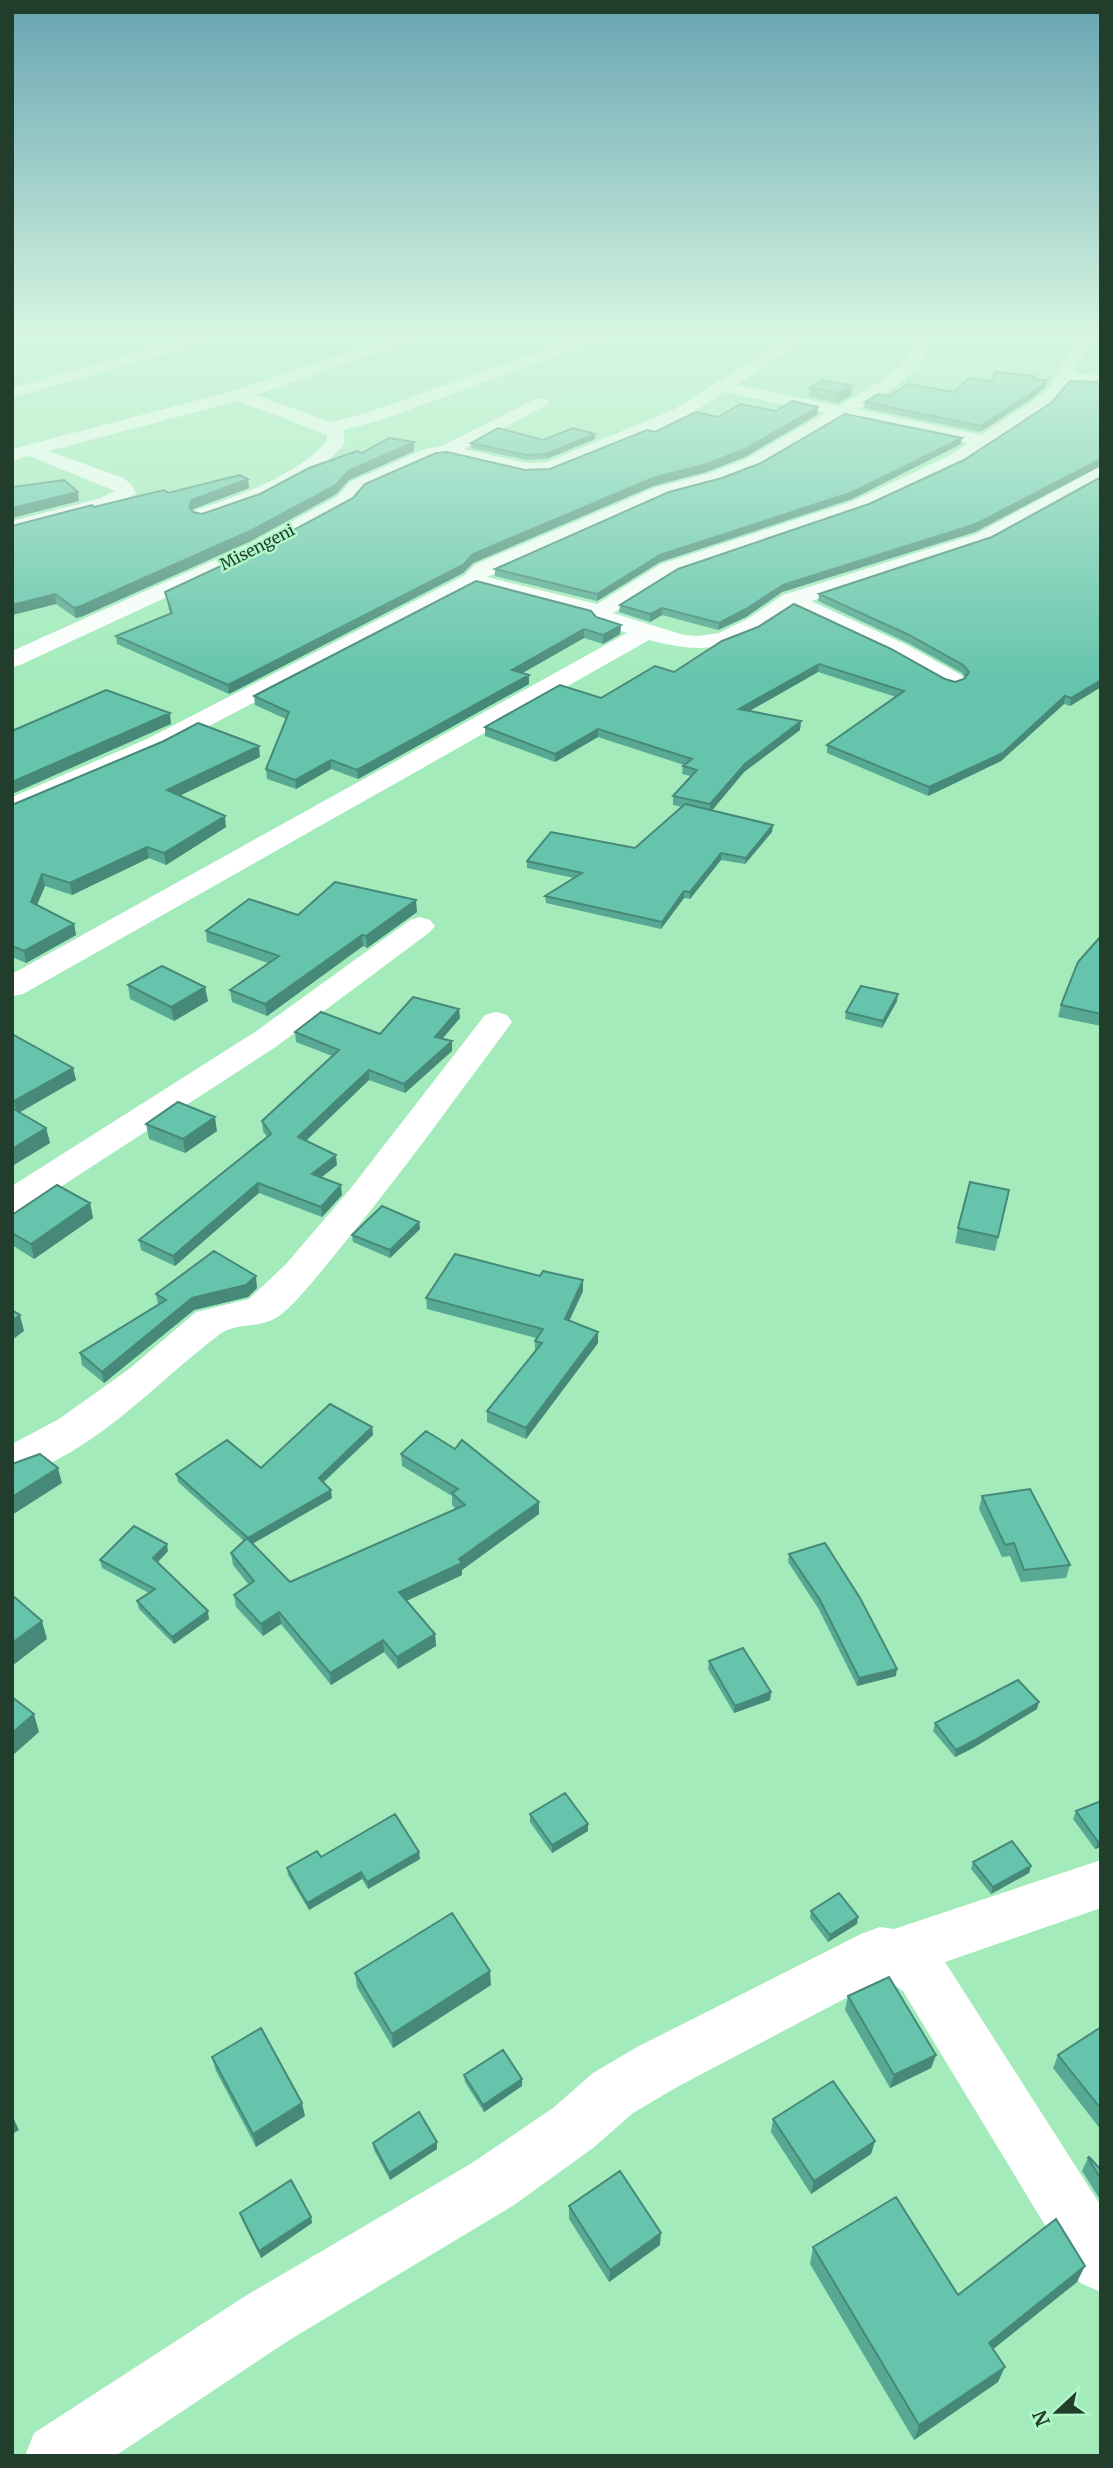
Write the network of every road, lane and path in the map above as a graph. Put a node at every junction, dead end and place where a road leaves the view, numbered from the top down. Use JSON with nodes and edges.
{"nodes":[{"id":1,"x":326,"y":451,"type":"edge"},
{"id":2,"x":446,"y":451,"type":"edge"},
{"id":3,"x":447,"y":451,"type":"edge"},
{"id":4,"x":590,"y":451,"type":"edge"},
{"id":5,"x":773,"y":451,"type":"edge"},
{"id":6,"x":968,"y":451,"type":"edge"},
{"id":7,"x":22,"y":453,"type":"edge"},
{"id":8,"x":1101,"y":472,"type":"edge"},
{"id":9,"x":202,"y":515,"type":"edge"},
{"id":10,"x":12,"y":527,"type":"edge"},
{"id":11,"x":472,"y":580,"type":"junction"},
{"id":12,"x":791,"y":600,"type":"junction"},
{"id":13,"x":600,"y":612,"type":"junction"},
{"id":14,"x":646,"y":632,"type":"junction"},
{"id":15,"x":12,"y":660,"type":"edge"},
{"id":16,"x":953,"y":680,"type":"edge"},
{"id":17,"x":12,"y":807,"type":"edge"},
{"id":18,"x":420,"y":926,"type":"dead end"},
{"id":19,"x":12,"y":987,"type":"edge"},
{"id":20,"x":496,"y":1023,"type":"dead end"},
{"id":21,"x":12,"y":1202,"type":"edge"},
{"id":22,"x":12,"y":1463,"type":"edge"},
{"id":23,"x":1101,"y":1884,"type":"edge"},
{"id":24,"x":894,"y":1954,"type":"junction"},
{"id":25,"x":1101,"y":2262,"type":"edge"},
{"id":26,"x":57,"y":2456,"type":"edge"}],
"edges":[{"from":1,"to":9,"type":"street"},
{"from":2,"to":15,"type":"street","name":"Misengeni"},
{"from":3,"to":4,"type":"street","name":"Misengeni"},
{"from":5,"to":11,"type":"street"},
{"from":6,"to":13,"type":"street"},
{"from":7,"to":10,"type":"street"},
{"from":8,"to":12,"type":"street"},
{"from":11,"to":13,"type":"street"},
{"from":11,"to":17,"type":"street"},
{"from":12,"to":14,"type":"street"},
{"from":12,"to":16,"type":"street"},
{"from":13,"to":14,"type":"street"},
{"from":14,"to":19,"type":"street"},
{"from":18,"to":21,"type":"street"},
{"from":20,"to":22,"type":"street"},
{"from":23,"to":24,"type":"street"},
{"from":24,"to":25,"type":"street"},
{"from":24,"to":26,"type":"street"}]}
